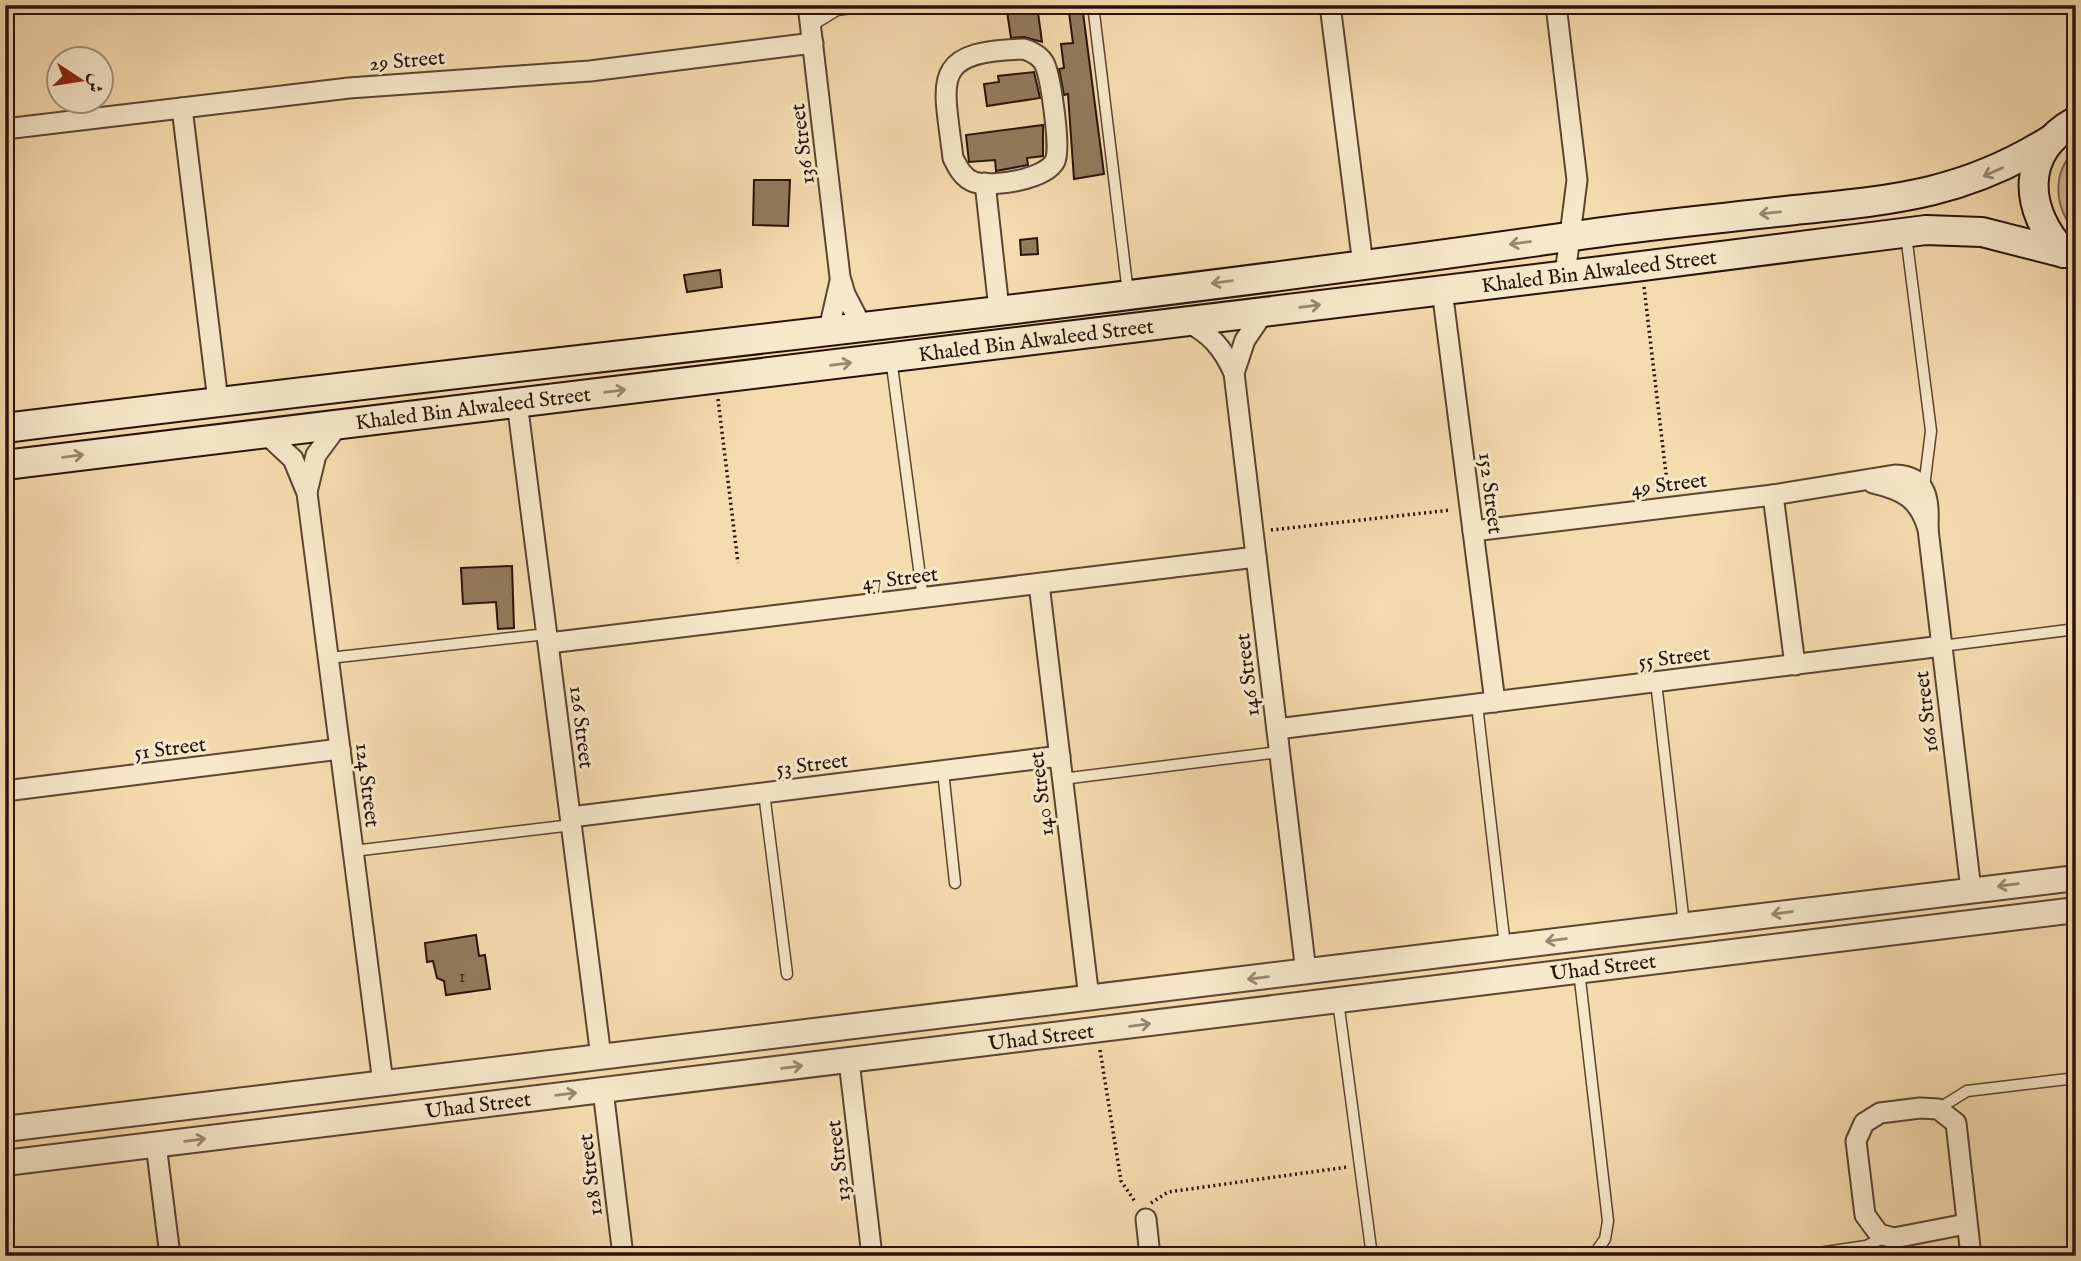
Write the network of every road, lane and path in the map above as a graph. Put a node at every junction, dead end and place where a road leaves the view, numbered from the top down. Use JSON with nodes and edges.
{"nodes":[{"id":1,"x":808,"y":5,"type":"edge"},
{"id":2,"x":872,"y":5,"type":"edge"},
{"id":3,"x":1093,"y":5,"type":"edge"},
{"id":4,"x":1330,"y":5,"type":"edge"},
{"id":5,"x":1556,"y":5,"type":"edge"},
{"id":6,"x":811,"y":35,"type":"junction"},
{"id":7,"x":2076,"y":96,"type":"edge"},
{"id":8,"x":182,"y":108,"type":"junction"},
{"id":9,"x":5,"y":129,"type":"edge"},
{"id":10,"x":2062,"y":131,"type":"edge"},
{"id":11,"x":985,"y":183,"type":"junction"},
{"id":12,"x":1905,"y":231,"type":"junction"},
{"id":13,"x":1569,"y":236,"type":"junction"},
{"id":14,"x":2070,"y":256,"type":"edge"},
{"id":15,"x":1363,"y":265,"type":"junction"},
{"id":16,"x":1642,"y":266,"type":"junction"},
{"id":17,"x":1566,"y":275,"type":"junction"},
{"id":18,"x":840,"y":277,"type":"junction"},
{"id":19,"x":1442,"y":290,"type":"junction"},
{"id":20,"x":1128,"y":293,"type":"junction"},
{"id":21,"x":999,"y":309,"type":"junction"},
{"id":22,"x":1264,"y":312,"type":"junction"},
{"id":23,"x":1185,"y":321,"type":"junction"},
{"id":24,"x":861,"y":325,"type":"junction"},
{"id":25,"x":829,"y":329,"type":"junction"},
{"id":26,"x":775,"y":335,"type":"junction"},
{"id":27,"x":724,"y":342,"type":"junction"},
{"id":28,"x":891,"y":358,"type":"junction"},
{"id":29,"x":778,"y":371,"type":"junction"},
{"id":30,"x":1234,"y":373,"type":"junction"},
{"id":31,"x":722,"y":379,"type":"junction"},
{"id":32,"x":218,"y":401,"type":"junction"},
{"id":33,"x":517,"y":402,"type":"junction"},
{"id":34,"x":339,"y":424,"type":"junction"},
{"id":35,"x":5,"y":428,"type":"edge"},
{"id":36,"x":265,"y":433,"type":"junction"},
{"id":37,"x":5,"y":465,"type":"edge"},
{"id":38,"x":1869,"y":481,"type":"junction"},
{"id":39,"x":1924,"y":487,"type":"junction"},
{"id":40,"x":307,"y":493,"type":"junction"},
{"id":41,"x":1773,"y":495,"type":"junction"},
{"id":42,"x":1670,"y":507,"type":"junction"},
{"id":43,"x":1471,"y":508,"type":"junction"},
{"id":44,"x":1928,"y":528,"type":"junction"},
{"id":45,"x":1474,"y":531,"type":"junction"},
{"id":46,"x":1253,"y":532,"type":"junction"},
{"id":47,"x":1256,"y":557,"type":"junction"},
{"id":48,"x":738,"y":563,"type":"dead end"},
{"id":49,"x":1039,"y":584,"type":"junction"},
{"id":50,"x":923,"y":599,"type":"junction"},
{"id":51,"x":2076,"y":629,"type":"edge"},
{"id":52,"x":549,"y":638,"type":"junction"},
{"id":53,"x":1942,"y":646,"type":"junction"},
{"id":54,"x":328,"y":658,"type":"junction"},
{"id":55,"x":1795,"y":665,"type":"junction"},
{"id":56,"x":1656,"y":682,"type":"junction"},
{"id":57,"x":1486,"y":703,"type":"junction"},
{"id":58,"x":1277,"y":729,"type":"junction"},
{"id":59,"x":340,"y":749,"type":"junction"},
{"id":60,"x":1279,"y":752,"type":"junction"},
{"id":61,"x":1060,"y":756,"type":"junction"},
{"id":62,"x":943,"y":771,"type":"junction"},
{"id":63,"x":1062,"y":779,"type":"junction"},
{"id":64,"x":5,"y":791,"type":"edge"},
{"id":65,"x":764,"y":793,"type":"junction"},
{"id":66,"x":571,"y":821,"type":"junction"},
{"id":67,"x":353,"y":851,"type":"junction"},
{"id":68,"x":2075,"y":878,"type":"edge"},
{"id":69,"x":956,"y":883,"type":"dead end"},
{"id":70,"x":1970,"y":890,"type":"junction"},
{"id":71,"x":2076,"y":910,"type":"edge"},
{"id":72,"x":1684,"y":925,"type":"junction"},
{"id":73,"x":1595,"y":935,"type":"junction"},
{"id":74,"x":1505,"y":946,"type":"junction"},
{"id":75,"x":1589,"y":969,"type":"junction"},
{"id":76,"x":1306,"y":972,"type":"junction"},
{"id":77,"x":787,"y":974,"type":"dead end"},
{"id":78,"x":1181,"y":987,"type":"junction"},
{"id":79,"x":1089,"y":998,"type":"junction"},
{"id":80,"x":1338,"y":1000,"type":"junction"},
{"id":81,"x":1189,"y":1018,"type":"junction"},
{"id":82,"x":1097,"y":1030,"type":"junction"},
{"id":83,"x":630,"y":1053,"type":"junction"},
{"id":84,"x":601,"y":1057,"type":"junction"},
{"id":85,"x":849,"y":1061,"type":"junction"},
{"id":86,"x":2076,"y":1078,"type":"edge"},
{"id":87,"x":383,"y":1083,"type":"junction"},
{"id":88,"x":634,"y":1086,"type":"junction"},
{"id":89,"x":603,"y":1090,"type":"junction"},
{"id":90,"x":1938,"y":1109,"type":"junction"},
{"id":91,"x":1900,"y":1114,"type":"junction"},
{"id":92,"x":91,"y":1119,"type":"junction"},
{"id":93,"x":5,"y":1129,"type":"edge"},
{"id":94,"x":156,"y":1144,"type":"junction"},
{"id":95,"x":94,"y":1152,"type":"junction"},
{"id":96,"x":5,"y":1163,"type":"edge"},
{"id":97,"x":1360,"y":1165,"type":"junction"},
{"id":98,"x":1962,"y":1168,"type":"junction"},
{"id":99,"x":1864,"y":1178,"type":"junction"},
{"id":100,"x":1146,"y":1219,"type":"dead end"},
{"id":101,"x":1966,"y":1224,"type":"junction"},
{"id":102,"x":1926,"y":1230,"type":"junction"},
{"id":103,"x":1886,"y":1237,"type":"junction"},
{"id":104,"x":170,"y":1256,"type":"edge"},
{"id":105,"x":623,"y":1256,"type":"edge"},
{"id":106,"x":872,"y":1256,"type":"edge"},
{"id":107,"x":1150,"y":1256,"type":"edge"},
{"id":108,"x":1372,"y":1256,"type":"edge"},
{"id":109,"x":1593,"y":1256,"type":"edge"},
{"id":110,"x":1799,"y":1256,"type":"edge"},
{"id":111,"x":1970,"y":1256,"type":"edge"}],
"edges":[{"from":1,"to":6,"type":"street","name":"136 Street"},
{"from":2,"to":6,"type":"lane"},
{"from":3,"to":20,"type":"lane"},
{"from":4,"to":15,"type":"street"},
{"from":5,"to":13,"type":"street"},
{"from":6,"to":8,"type":"street","name":"29 Street"},
{"from":6,"to":18,"type":"street","name":"136 Street"},
{"from":7,"to":10,"type":"main road"},
{"from":8,"to":9,"type":"street","name":"29 Street"},
{"from":8,"to":32,"type":"street"},
{"from":10,"to":13,"type":"main road","name":"Khaled Bin Alwaleed Street","one_way":true},
{"from":10,"to":14,"type":"main road"},
{"from":11,"to":11,"type":"street"},
{"from":11,"to":21,"type":"street"},
{"from":12,"to":14,"type":"main road","name":"Khaled Bin Alwaleed Street"},
{"from":12,"to":16,"type":"main road","name":"Khaled Bin Alwaleed Street"},
{"from":12,"to":39,"type":"lane"},
{"from":13,"to":15,"type":"main road","name":"Khaled Bin Alwaleed Street","one_way":true},
{"from":13,"to":17,"type":"street"},
{"from":15,"to":20,"type":"main road","name":"Khaled Bin Alwaleed Street","one_way":true},
{"from":16,"to":17,"type":"main road","name":"Khaled Bin Alwaleed Street"},
{"from":16,"to":42,"type":"path"},
{"from":17,"to":19,"type":"main road","name":"Khaled Bin Alwaleed Street"},
{"from":18,"to":24,"type":"street","name":"136 Street"},
{"from":18,"to":25,"type":"street","name":"136 Street"},
{"from":22,"to":19,"type":"main road","name":"Khaled Bin Alwaleed Street","one_way":true},
{"from":19,"to":43,"type":"street","name":"152 Street"},
{"from":20,"to":21,"type":"main road","name":"Khaled Bin Alwaleed Street"},
{"from":21,"to":24,"type":"main road","name":"Khaled Bin Alwaleed Street"},
{"from":22,"to":23,"type":"main road","name":"Khaled Bin Alwaleed Street"},
{"from":22,"to":30,"type":"street","name":"146 Street"},
{"from":23,"to":28,"type":"main road","name":"Khaled Bin Alwaleed Street"},
{"from":23,"to":30,"type":"street","name":"146 Street"},
{"from":24,"to":25,"type":"main road","name":"Khaled Bin Alwaleed Street"},
{"from":25,"to":26,"type":"main road","name":"Khaled Bin Alwaleed Street"},
{"from":26,"to":27,"type":"main road","name":"Khaled Bin Alwaleed Street"},
{"from":26,"to":29,"type":"main road"},
{"from":27,"to":31,"type":"main road"},
{"from":27,"to":32,"type":"main road","name":"Khaled Bin Alwaleed Street"},
{"from":29,"to":28,"type":"main road","name":"Khaled Bin Alwaleed Street","one_way":true},
{"from":28,"to":50,"type":"lane"},
{"from":29,"to":31,"type":"main road","name":"Khaled Bin Alwaleed Street"},
{"from":30,"to":46,"type":"street","name":"146 Street"},
{"from":33,"to":31,"type":"main road","name":"Khaled Bin Alwaleed Street","one_way":true},
{"from":31,"to":48,"type":"path"},
{"from":32,"to":35,"type":"main road","name":"Khaled Bin Alwaleed Street"},
{"from":33,"to":34,"type":"main road","name":"Khaled Bin Alwaleed Street"},
{"from":33,"to":52,"type":"street","name":"126 Street"},
{"from":34,"to":36,"type":"main road","name":"Khaled Bin Alwaleed Street"},
{"from":34,"to":40,"type":"street","name":"124 Street"},
{"from":37,"to":36,"type":"main road","name":"Khaled Bin Alwaleed Street","one_way":true},
{"from":36,"to":40,"type":"street","name":"124 Street"},
{"from":38,"to":39,"type":"street"},
{"from":38,"to":41,"type":"street","name":"49 Street"},
{"from":38,"to":44,"type":"street","name":"166 Street"},
{"from":39,"to":44,"type":"street","name":"166 Street"},
{"from":40,"to":54,"type":"street","name":"124 Street"},
{"from":41,"to":42,"type":"street","name":"49 Street"},
{"from":41,"to":55,"type":"street"},
{"from":42,"to":45,"type":"street","name":"49 Street"},
{"from":43,"to":45,"type":"street","name":"152 Street"},
{"from":43,"to":46,"type":"path"},
{"from":44,"to":53,"type":"street","name":"166 Street"},
{"from":45,"to":57,"type":"street","name":"152 Street"},
{"from":46,"to":47,"type":"street","name":"146 Street"},
{"from":47,"to":49,"type":"street","name":"47 Street"},
{"from":47,"to":58,"type":"street","name":"146 Street"},
{"from":49,"to":50,"type":"street","name":"47 Street"},
{"from":49,"to":61,"type":"street","name":"140 Street"},
{"from":50,"to":52,"type":"street","name":"47 Street"},
{"from":51,"to":53,"type":"lane","name":"55 Street"},
{"from":52,"to":54,"type":"lane"},
{"from":52,"to":66,"type":"street","name":"126 Street"},
{"from":53,"to":55,"type":"street","name":"55 Street"},
{"from":53,"to":70,"type":"street","name":"166 Street"},
{"from":54,"to":59,"type":"street","name":"124 Street"},
{"from":55,"to":56,"type":"street","name":"55 Street"},
{"from":56,"to":57,"type":"street","name":"55 Street"},
{"from":56,"to":72,"type":"lane"},
{"from":57,"to":58,"type":"street","name":"55 Street"},
{"from":57,"to":74,"type":"lane"},
{"from":58,"to":60,"type":"street","name":"146 Street"},
{"from":59,"to":64,"type":"street","name":"51 Street"},
{"from":59,"to":67,"type":"street","name":"124 Street"},
{"from":60,"to":63,"type":"lane"},
{"from":60,"to":76,"type":"street","name":"146 Street"},
{"from":61,"to":62,"type":"street","name":"53 Street"},
{"from":61,"to":63,"type":"street","name":"140 Street"},
{"from":62,"to":65,"type":"street","name":"53 Street"},
{"from":62,"to":69,"type":"lane"},
{"from":63,"to":79,"type":"street","name":"140 Street"},
{"from":65,"to":66,"type":"street","name":"53 Street"},
{"from":65,"to":77,"type":"lane"},
{"from":66,"to":67,"type":"lane"},
{"from":66,"to":84,"type":"street","name":"126 Street"},
{"from":67,"to":87,"type":"street","name":"124 Street"},
{"from":68,"to":70,"type":"street","name":"Uhad Street","one_way":true},
{"from":70,"to":72,"type":"street","name":"Uhad Street","one_way":true},
{"from":71,"to":75,"type":"street","name":"Uhad Street"},
{"from":72,"to":73,"type":"street","name":"Uhad Street"},
{"from":73,"to":74,"type":"street","name":"Uhad Street","one_way":true},
{"from":73,"to":75,"type":"street"},
{"from":74,"to":76,"type":"street","name":"Uhad Street"},
{"from":75,"to":80,"type":"street","name":"Uhad Street"},
{"from":75,"to":109,"type":"lane"},
{"from":76,"to":78,"type":"street","name":"Uhad Street","one_way":true},
{"from":78,"to":79,"type":"street","name":"Uhad Street"},
{"from":78,"to":81,"type":"street"},
{"from":79,"to":83,"type":"street","name":"Uhad Street"},
{"from":80,"to":81,"type":"street","name":"Uhad Street"},
{"from":80,"to":97,"type":"lane"},
{"from":82,"to":81,"type":"street","name":"Uhad Street","one_way":true},
{"from":82,"to":85,"type":"street","name":"Uhad Street"},
{"from":82,"to":97,"type":"path"},
{"from":83,"to":84,"type":"street","name":"Uhad Street"},
{"from":83,"to":88,"type":"street"},
{"from":84,"to":87,"type":"street","name":"Uhad Street"},
{"from":88,"to":85,"type":"street","name":"Uhad Street","one_way":true},
{"from":85,"to":106,"type":"street","name":"132 Street"},
{"from":86,"to":90,"type":"lane"},
{"from":87,"to":92,"type":"street","name":"Uhad Street"},
{"from":88,"to":89,"type":"street","name":"Uhad Street"},
{"from":94,"to":89,"type":"street","name":"Uhad Street","one_way":true},
{"from":89,"to":105,"type":"street","name":"128 Street"},
{"from":90,"to":91,"type":"street"},
{"from":90,"to":98,"type":"street"},
{"from":91,"to":98,"type":"street"},
{"from":91,"to":99,"type":"street"},
{"from":92,"to":93,"type":"street","name":"Uhad Street"},
{"from":92,"to":95,"type":"street"},
{"from":94,"to":95,"type":"street","name":"Uhad Street"},
{"from":94,"to":104,"type":"street"},
{"from":95,"to":96,"type":"street","name":"Uhad Street"},
{"from":97,"to":108,"type":"lane"},
{"from":98,"to":101,"type":"street"},
{"from":99,"to":102,"type":"street"},
{"from":99,"to":103,"type":"street"},
{"from":100,"to":107,"type":"street"},
{"from":101,"to":102,"type":"street"},
{"from":101,"to":111,"type":"street"},
{"from":102,"to":103,"type":"street"},
{"from":103,"to":110,"type":"lane"}]}
